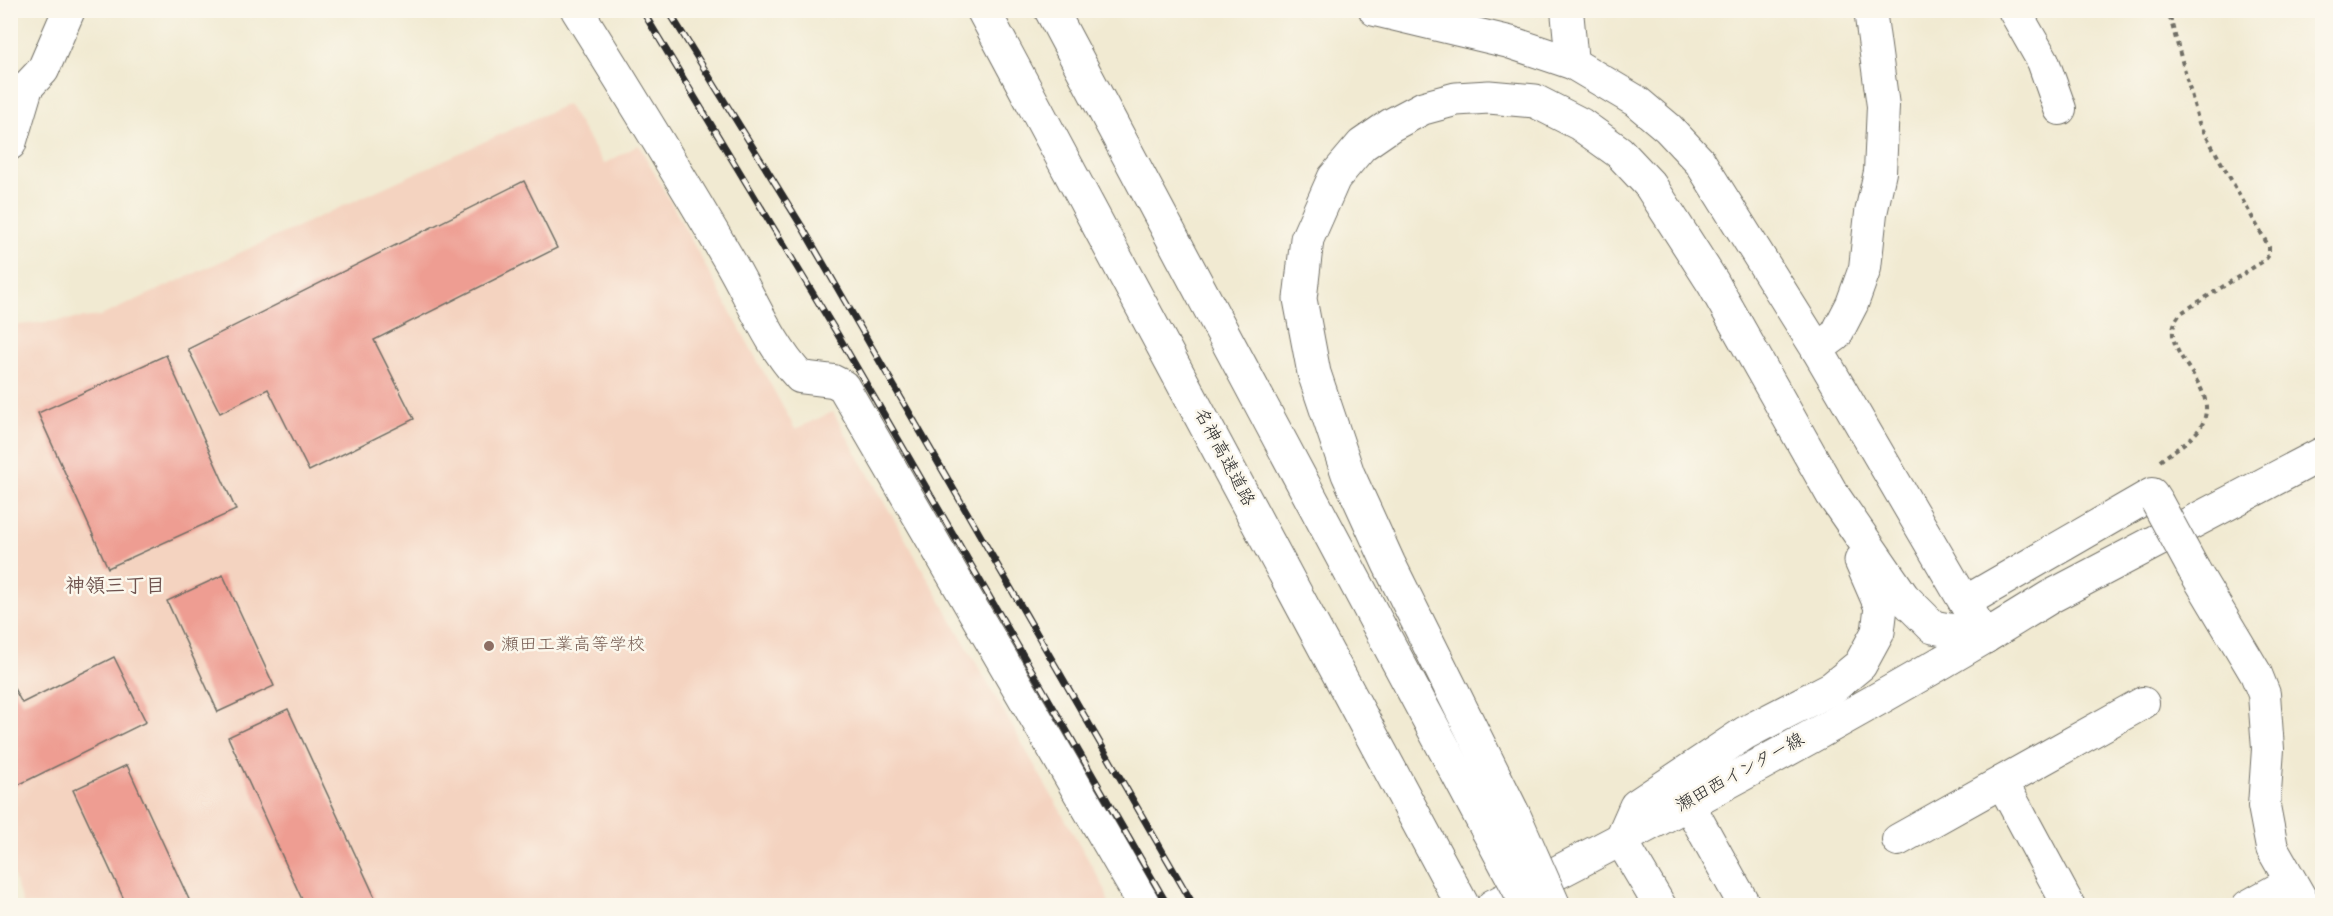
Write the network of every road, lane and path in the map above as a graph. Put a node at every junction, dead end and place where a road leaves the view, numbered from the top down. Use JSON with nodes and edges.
{"nodes":[{"id":1,"x":69,"y":10,"type":"edge"},
{"id":2,"x":577,"y":10,"type":"edge"},
{"id":3,"x":983,"y":10,"type":"edge"},
{"id":4,"x":1051,"y":10,"type":"edge"},
{"id":5,"x":1375,"y":10,"type":"edge"},
{"id":6,"x":1567,"y":10,"type":"edge"},
{"id":7,"x":1870,"y":10,"type":"edge"},
{"id":8,"x":2014,"y":10,"type":"edge"},
{"id":9,"x":2168,"y":10,"type":"edge"},
{"id":10,"x":1572,"y":63,"type":"junction"},
{"id":11,"x":2061,"y":109,"type":"dead end"},
{"id":12,"x":10,"y":144,"type":"edge"},
{"id":13,"x":1817,"y":349,"type":"junction"},
{"id":14,"x":2322,"y":454,"type":"edge"},
{"id":15,"x":1832,"y":494,"type":"junction"},
{"id":16,"x":2154,"y":498,"type":"junction"},
{"id":17,"x":1965,"y":602,"type":"junction"},
{"id":18,"x":1985,"y":637,"type":"junction"},
{"id":19,"x":2143,"y":703,"type":"dead end"},
{"id":20,"x":2002,"y":782,"type":"junction"},
{"id":21,"x":1688,"y":803,"type":"junction"},
{"id":22,"x":1500,"y":821,"type":"junction"},
{"id":23,"x":1621,"y":840,"type":"junction"},
{"id":24,"x":1898,"y":840,"type":"dead end"},
{"id":25,"x":2298,"y":894,"type":"edge"},
{"id":26,"x":1738,"y":903,"type":"edge"},
{"id":27,"x":1145,"y":906,"type":"edge"},
{"id":28,"x":1463,"y":906,"type":"edge"},
{"id":29,"x":1493,"y":906,"type":"edge"},
{"id":30,"x":1528,"y":906,"type":"edge"},
{"id":31,"x":1554,"y":906,"type":"edge"},
{"id":32,"x":1660,"y":906,"type":"edge"},
{"id":33,"x":2069,"y":906,"type":"edge"},
{"id":34,"x":2248,"y":906,"type":"edge"}],
"edges":[{"from":1,"to":12,"type":"street"},
{"from":2,"to":27,"type":"street"},
{"from":3,"to":28,"type":"main road","name":"名神高速道路"},
{"from":4,"to":22,"type":"main road"},
{"from":5,"to":10,"type":"street"},
{"from":6,"to":10,"type":"street"},
{"from":7,"to":13,"type":"street"},
{"from":8,"to":11,"type":"street"},
{"from":9,"to":16,"type":"path"},
{"from":10,"to":13,"type":"street"},
{"from":13,"to":17,"type":"street"},
{"from":14,"to":18,"type":"main road","name":"瀬田西インター線"},
{"from":15,"to":18,"type":"main road"},
{"from":15,"to":22,"type":"main road"},
{"from":15,"to":23,"type":"main road"},
{"from":16,"to":17,"type":"street"},
{"from":16,"to":25,"type":"street","bridge":true},
{"from":17,"to":18,"type":"street"},
{"from":18,"to":21,"type":"main road","name":"瀬田西インター線"},
{"from":19,"to":20,"type":"street"},
{"from":20,"to":24,"type":"street"},
{"from":20,"to":33,"type":"street"},
{"from":21,"to":23,"type":"main road","name":"瀬田西インター線"},
{"from":21,"to":26,"type":"street"},
{"from":22,"to":30,"type":"main road","bridge":true},
{"from":22,"to":31,"type":"main road","bridge":true},
{"from":23,"to":29,"type":"main road","name":"瀬田西インター線"},
{"from":23,"to":32,"type":"street"},
{"from":25,"to":34,"type":"street"}]}
